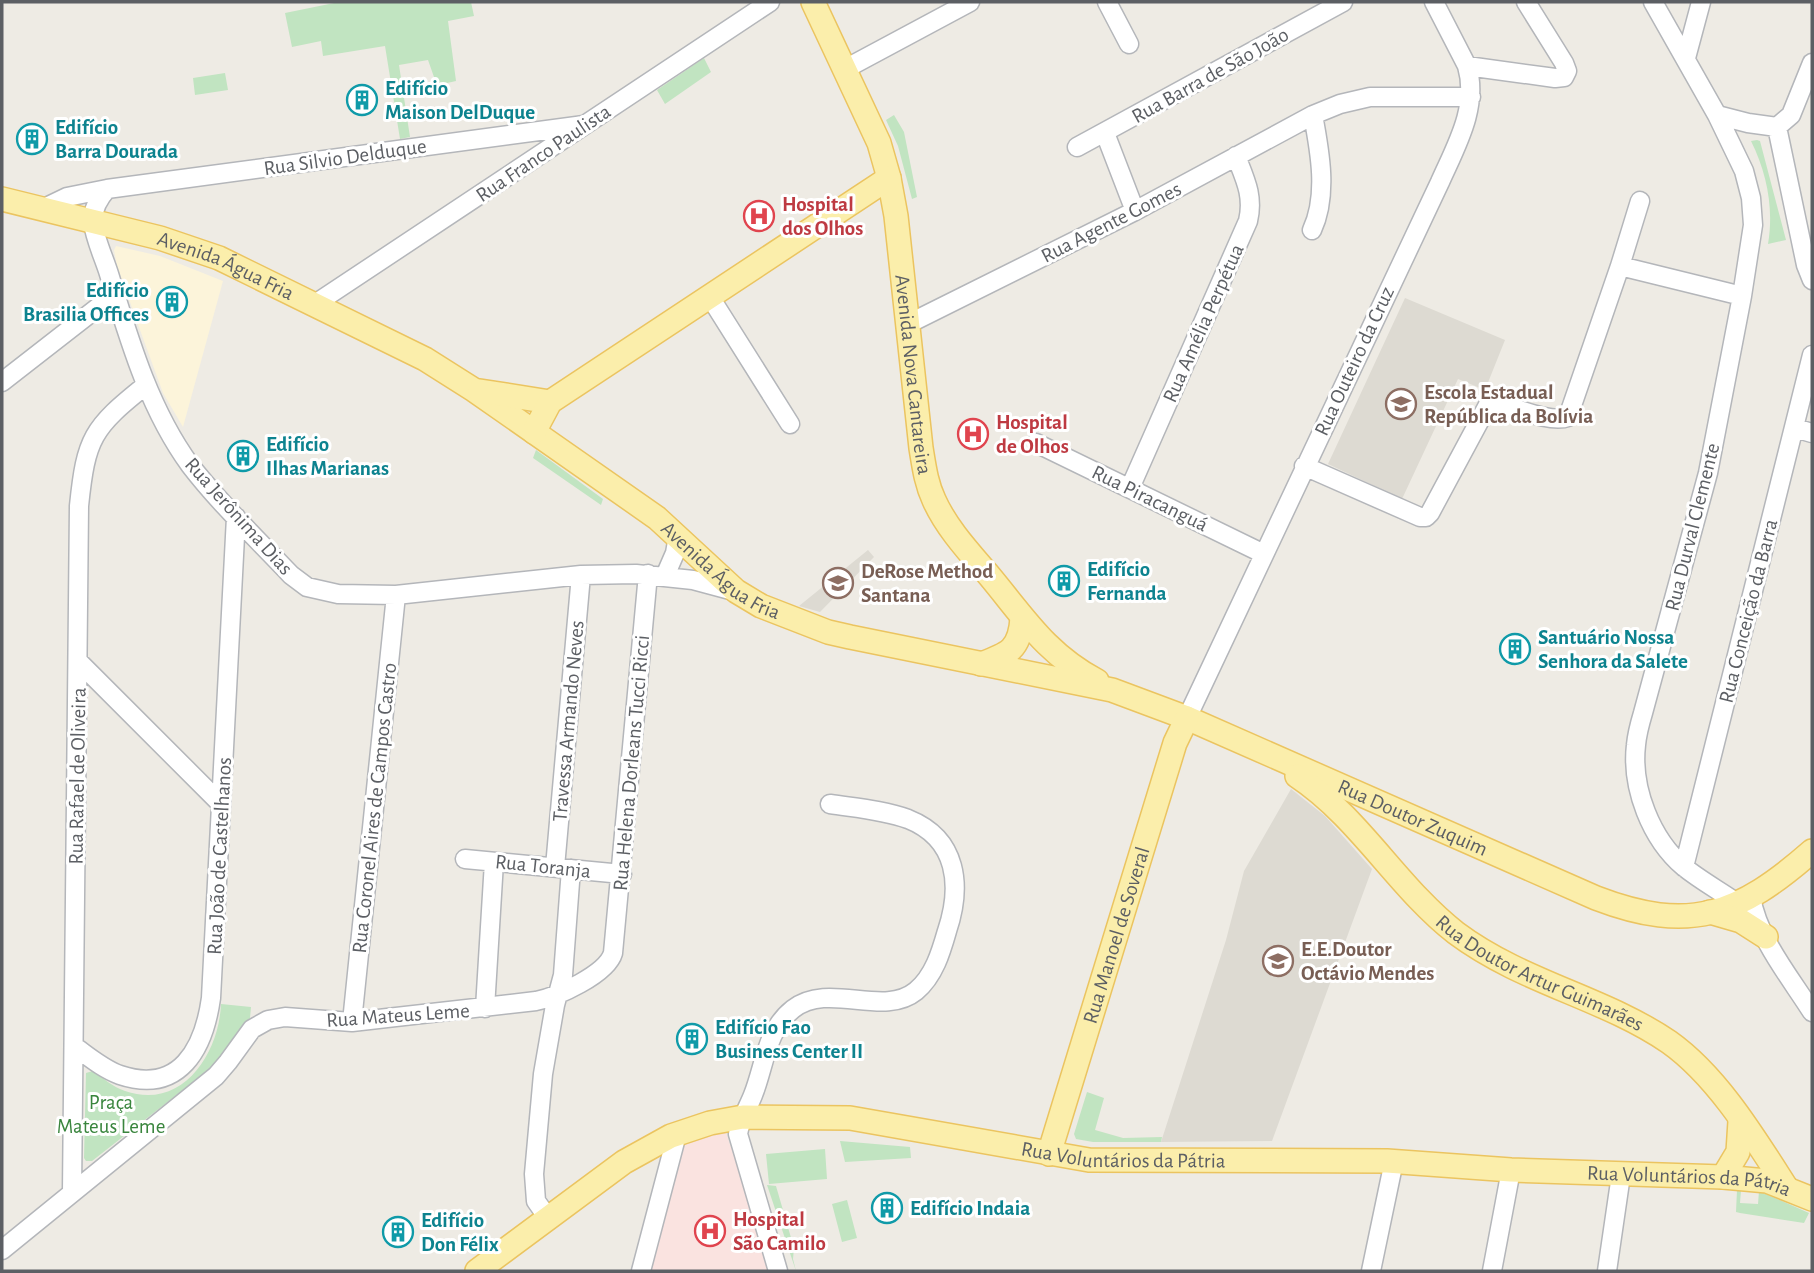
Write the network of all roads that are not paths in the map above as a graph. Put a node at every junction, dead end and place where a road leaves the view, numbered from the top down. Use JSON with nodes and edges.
{"nodes":[{"id":1,"x":770,"y":2,"type":"edge"},
{"id":2,"x":813,"y":2,"type":"edge"},
{"id":3,"x":970,"y":2,"type":"edge"},
{"id":4,"x":1107,"y":2,"type":"edge"},
{"id":5,"x":1343,"y":2,"type":"edge"},
{"id":6,"x":1434,"y":2,"type":"edge"},
{"id":7,"x":1525,"y":2,"type":"edge"},
{"id":8,"x":1653,"y":2,"type":"edge"},
{"id":9,"x":1701,"y":2,"type":"edge"},
{"id":10,"x":1129,"y":44,"type":"dead end"},
{"id":11,"x":1686,"y":58,"type":"junction"},
{"id":12,"x":1812,"y":63,"type":"edge"},
{"id":13,"x":1467,"y":66,"type":"junction"},
{"id":14,"x":845,"y":69,"type":"junction"},
{"id":15,"x":1471,"y":97,"type":"junction"},
{"id":16,"x":1313,"y":115,"type":"junction"},
{"id":17,"x":1717,"y":115,"type":"junction"},
{"id":18,"x":584,"y":125,"type":"junction"},
{"id":19,"x":1777,"y":127,"type":"junction"},
{"id":20,"x":1105,"y":133,"type":"junction"},
{"id":21,"x":1077,"y":147,"type":"dead end"},
{"id":22,"x":1236,"y":156,"type":"junction"},
{"id":23,"x":889,"y":178,"type":"junction"},
{"id":24,"x":107,"y":189,"type":"junction"},
{"id":25,"x":865,"y":194,"type":"junction"},
{"id":26,"x":2,"y":199,"type":"edge"},
{"id":27,"x":1640,"y":201,"type":"dead end"},
{"id":28,"x":40,"y":210,"type":"junction"},
{"id":29,"x":1135,"y":211,"type":"junction"},
{"id":30,"x":896,"y":216,"type":"junction"},
{"id":31,"x":93,"y":222,"type":"junction"},
{"id":32,"x":1311,"y":230,"type":"dead end"},
{"id":33,"x":1620,"y":266,"type":"junction"},
{"id":34,"x":1812,"y":280,"type":"edge"},
{"id":35,"x":115,"y":294,"type":"junction"},
{"id":36,"x":1742,"y":296,"type":"junction"},
{"id":37,"x":710,"y":297,"type":"junction"},
{"id":38,"x":315,"y":304,"type":"junction"},
{"id":39,"x":906,"y":325,"type":"junction"},
{"id":40,"x":1812,"y":355,"type":"edge"},
{"id":41,"x":2,"y":382,"type":"edge"},
{"id":42,"x":146,"y":385,"type":"junction"},
{"id":43,"x":474,"y":390,"type":"junction"},
{"id":44,"x":550,"y":402,"type":"junction"},
{"id":45,"x":790,"y":424,"type":"dead end"},
{"id":46,"x":1803,"y":430,"type":"edge"},
{"id":47,"x":534,"y":432,"type":"junction"},
{"id":48,"x":1036,"y":443,"type":"dead end"},
{"id":49,"x":1304,"y":466,"type":"junction"},
{"id":50,"x":1129,"y":488,"type":"junction"},
{"id":51,"x":236,"y":517,"type":"junction"},
{"id":52,"x":678,"y":536,"type":"junction"},
{"id":53,"x":1264,"y":554,"type":"junction"},
{"id":54,"x":581,"y":575,"type":"junction"},
{"id":55,"x":657,"y":575,"type":"junction"},
{"id":56,"x":736,"y":592,"type":"junction"},
{"id":57,"x":396,"y":595,"type":"junction"},
{"id":58,"x":1022,"y":618,"type":"junction"},
{"id":59,"x":79,"y":662,"type":"junction"},
{"id":60,"x":981,"y":664,"type":"junction"},
{"id":61,"x":1004,"y":669,"type":"joint"},
{"id":62,"x":1112,"y":690,"type":"junction"},
{"id":63,"x":1186,"y":718,"type":"junction"},
{"id":64,"x":1288,"y":762,"type":"junction"},
{"id":65,"x":221,"y":804,"type":"junction"},
{"id":66,"x":830,"y":804,"type":"dead end"},
{"id":67,"x":1812,"y":852,"type":"edge"},
{"id":68,"x":465,"y":859,"type":"dead end"},
{"id":69,"x":494,"y":862,"type":"junction"},
{"id":70,"x":1684,"y":867,"type":"junction"},
{"id":71,"x":563,"y":868,"type":"junction"},
{"id":72,"x":622,"y":874,"type":"junction"},
{"id":73,"x":1744,"y":900,"type":"junction"},
{"id":74,"x":1710,"y":912,"type":"junction"},
{"id":75,"x":1766,"y":937,"type":"junction"},
{"id":76,"x":613,"y":953,"type":"joint"},
{"id":77,"x":559,"y":995,"type":"junction"},
{"id":78,"x":485,"y":1008,"type":"junction"},
{"id":79,"x":1812,"y":1012,"type":"edge"},
{"id":80,"x":352,"y":1022,"type":"junction"},
{"id":81,"x":74,"y":1046,"type":"junction"},
{"id":82,"x":743,"y":1117,"type":"junction"},
{"id":83,"x":1741,"y":1121,"type":"junction"},
{"id":84,"x":677,"y":1134,"type":"junction"},
{"id":85,"x":1049,"y":1154,"type":"junction"},
{"id":86,"x":1394,"y":1161,"type":"junction"},
{"id":87,"x":1511,"y":1170,"type":"junction"},
{"id":88,"x":1620,"y":1175,"type":"junction"},
{"id":89,"x":1723,"y":1177,"type":"junction"},
{"id":90,"x":1786,"y":1186,"type":"junction"},
{"id":91,"x":72,"y":1192,"type":"junction"},
{"id":92,"x":1812,"y":1199,"type":"edge"},
{"id":93,"x":548,"y":1218,"type":"junction"},
{"id":94,"x":2,"y":1250,"type":"edge"},
{"id":95,"x":477,"y":1271,"type":"edge"},
{"id":96,"x":641,"y":1271,"type":"edge"},
{"id":97,"x":778,"y":1271,"type":"edge"},
{"id":98,"x":1371,"y":1271,"type":"edge"},
{"id":99,"x":1492,"y":1271,"type":"edge"},
{"id":100,"x":1607,"y":1271,"type":"edge"}],
"edges":[{"from":1,"to":18,"type":"street","name":"Rua Franco Paulista"},
{"from":2,"to":14,"type":"main road","name":"Avenida Nova Cantareira"},
{"from":3,"to":14,"type":"street"},
{"from":4,"to":10,"type":"street"},
{"from":5,"to":20,"type":"street","name":"Rua Barra de São João"},
{"from":6,"to":13,"type":"street","name":"Rua Outeiro da Cruz"},
{"from":7,"to":13,"type":"street"},
{"from":8,"to":11,"type":"street","name":"Rua Durval Clemente"},
{"from":9,"to":11,"type":"street"},
{"from":11,"to":17,"type":"street","name":"Rua Durval Clemente"},
{"from":12,"to":19,"type":"street"},
{"from":13,"to":15,"type":"street","name":"Rua Outeiro da Cruz"},
{"from":14,"to":23,"type":"main road","name":"Avenida Nova Cantareira"},
{"from":15,"to":16,"type":"street","name":"Rua Agente Gomes"},
{"from":15,"to":49,"type":"street","name":"Rua Outeiro da Cruz"},
{"from":16,"to":22,"type":"street","name":"Rua Agente Gomes"},
{"from":16,"to":32,"type":"street"},
{"from":17,"to":19,"type":"street"},
{"from":17,"to":36,"type":"street","name":"Rua Durval Clemente"},
{"from":18,"to":24,"type":"street","name":"Rua Silvio Delduque"},
{"from":18,"to":38,"type":"street","name":"Rua Franco Paulista"},
{"from":19,"to":34,"type":"street"},
{"from":20,"to":21,"type":"street","name":"Rua Barra de São João"},
{"from":20,"to":29,"type":"street"},
{"from":22,"to":29,"type":"street","name":"Rua Agente Gomes"},
{"from":22,"to":50,"type":"street","name":"Rua Amélia Perpétua"},
{"from":23,"to":25,"type":"main road"},
{"from":23,"to":30,"type":"main road","name":"Avenida Nova Cantareira"},
{"from":24,"to":28,"type":"street","name":"Rua Silvio Delduque"},
{"from":24,"to":31,"type":"street"},
{"from":25,"to":30,"type":"main road"},
{"from":25,"to":37,"type":"main road"},
{"from":26,"to":28,"type":"main road","name":"Avenida Água Fria"},
{"from":27,"to":33,"type":"street"},
{"from":28,"to":31,"type":"main road","name":"Avenida Água Fria"},
{"from":29,"to":39,"type":"street","name":"Rua Agente Gomes"},
{"from":30,"to":39,"type":"main road","name":"Avenida Nova Cantareira"},
{"from":31,"to":35,"type":"street","name":"Rua Jerônima Dias"},
{"from":31,"to":38,"type":"main road","name":"Avenida Água Fria"},
{"from":33,"to":36,"type":"street"},
{"from":33,"to":49,"type":"street"},
{"from":35,"to":41,"type":"street"},
{"from":35,"to":42,"type":"street","name":"Rua Jerônima Dias"},
{"from":36,"to":70,"type":"street","name":"Rua Durval Clemente"},
{"from":37,"to":44,"type":"main road"},
{"from":37,"to":45,"type":"street"},
{"from":38,"to":43,"type":"main road","name":"Avenida Água Fria"},
{"from":39,"to":58,"type":"main road","name":"Avenida Nova Cantareira"},
{"from":40,"to":46,"type":"street","name":"Rua Conceição da Barra"},
{"from":42,"to":51,"type":"street","name":"Rua Jerônima Dias"},
{"from":42,"to":59,"type":"street","name":"Rua Rafael de Oliveira"},
{"from":43,"to":44,"type":"main road","name":"Avenida Água Fria"},
{"from":43,"to":47,"type":"main road","name":"Avenida Água Fria"},
{"from":44,"to":47,"type":"main road"},
{"from":46,"to":70,"type":"street","name":"Rua Conceição da Barra"},
{"from":47,"to":52,"type":"main road","name":"Avenida Água Fria"},
{"from":48,"to":50,"type":"street","name":"Rua Piracanguá"},
{"from":49,"to":53,"type":"street","name":"Rua Outeiro da Cruz"},
{"from":50,"to":53,"type":"street","name":"Rua Piracanguá"},
{"from":51,"to":57,"type":"street","name":"Rua Jerônima Dias"},
{"from":51,"to":65,"type":"street","name":"Rua João de Castelhanos"},
{"from":52,"to":55,"type":"street"},
{"from":52,"to":56,"type":"main road","name":"Avenida Água Fria"},
{"from":53,"to":63,"type":"street","name":"Rua Outeiro da Cruz"},
{"from":54,"to":55,"type":"street","name":"Rua Jerônima Dias"},
{"from":54,"to":57,"type":"street","name":"Rua Jerônima Dias"},
{"from":54,"to":71,"type":"street","name":"Travessa Armando Neves"},
{"from":55,"to":56,"type":"street","name":"Rua Jerônima Dias"},
{"from":55,"to":72,"type":"street","name":"Rua Helena Dorleans Tucci Ricci"},
{"from":56,"to":60,"type":"main road","name":"Avenida Água Fria"},
{"from":57,"to":80,"type":"street","name":"Rua Coronel Aires de Campos Castro"},
{"from":58,"to":60,"type":"main road"},
{"from":58,"to":62,"type":"main road","name":"Avenida Nova Cantareira"},
{"from":59,"to":65,"type":"street"},
{"from":59,"to":81,"type":"street","name":"Rua Rafael de Oliveira"},
{"from":60,"to":61,"type":"main road","name":"Avenida Água Fria"},
{"from":61,"to":62,"type":"main road","name":"Rua Doutor Zuquim"},
{"from":62,"to":63,"type":"main road","name":"Rua Doutor Zuquim"},
{"from":63,"to":64,"type":"main road","name":"Rua Doutor Zuquim"},
{"from":63,"to":85,"type":"main road","name":"Rua Manoel de Soveral"},
{"from":64,"to":74,"type":"main road","name":"Rua Doutor Zuquim"},
{"from":64,"to":83,"type":"main road","name":"Rua Doutor Artur Guimarães"},
{"from":65,"to":81,"type":"street","name":"Rua João de Castelhanos"},
{"from":66,"to":82,"type":"street"},
{"from":67,"to":73,"type":"main road","name":"Rua Doutor Zuquim"},
{"from":68,"to":69,"type":"street","name":"Rua Toranja"},
{"from":69,"to":71,"type":"street","name":"Rua Toranja"},
{"from":69,"to":78,"type":"street"},
{"from":70,"to":73,"type":"street","name":"Rua Durval Clemente"},
{"from":71,"to":72,"type":"street","name":"Rua Toranja"},
{"from":71,"to":77,"type":"street","name":"Travessa Armando Neves"},
{"from":72,"to":76,"type":"street","name":"Rua Helena Dorleans Tucci Ricci"},
{"from":73,"to":74,"type":"main road","name":"Rua Doutor Zuquim"},
{"from":73,"to":75,"type":"street"},
{"from":74,"to":75,"type":"main road"},
{"from":75,"to":79,"type":"street"},
{"from":76,"to":77,"type":"street","name":"Rua Mateus Leme"},
{"from":77,"to":78,"type":"street","name":"Rua Mateus Leme"},
{"from":77,"to":93,"type":"street","name":"Travessa Armando Neves"},
{"from":78,"to":80,"type":"street","name":"Rua Mateus Leme"},
{"from":80,"to":91,"type":"street","name":"Rua Mateus Leme"},
{"from":81,"to":91,"type":"street","name":"Rua Rafael de Oliveira"},
{"from":82,"to":84,"type":"main road","name":"Rua Voluntários da Pátria"},
{"from":82,"to":85,"type":"main road","name":"Rua Voluntários da Pátria"},
{"from":82,"to":97,"type":"street"},
{"from":83,"to":89,"type":"main road"},
{"from":83,"to":90,"type":"main road","name":"Rua Doutor Artur Guimarães"},
{"from":84,"to":93,"type":"main road","name":"Rua Voluntários da Pátria"},
{"from":84,"to":96,"type":"street"},
{"from":85,"to":86,"type":"main road","name":"Rua Voluntários da Pátria"},
{"from":86,"to":87,"type":"main road","name":"Rua Voluntários da Pátria"},
{"from":86,"to":98,"type":"street"},
{"from":87,"to":88,"type":"main road","name":"Rua Voluntários da Pátria"},
{"from":87,"to":99,"type":"street"},
{"from":88,"to":89,"type":"main road","name":"Rua Voluntários da Pátria"},
{"from":88,"to":100,"type":"street"},
{"from":89,"to":90,"type":"main road","name":"Rua Voluntários da Pátria"},
{"from":90,"to":92,"type":"main road","name":"Rua Voluntários da Pátria"},
{"from":91,"to":94,"type":"street","name":"Rua Mateus Leme"},
{"from":93,"to":95,"type":"main road","name":"Rua Voluntários da Pátria"}]}
